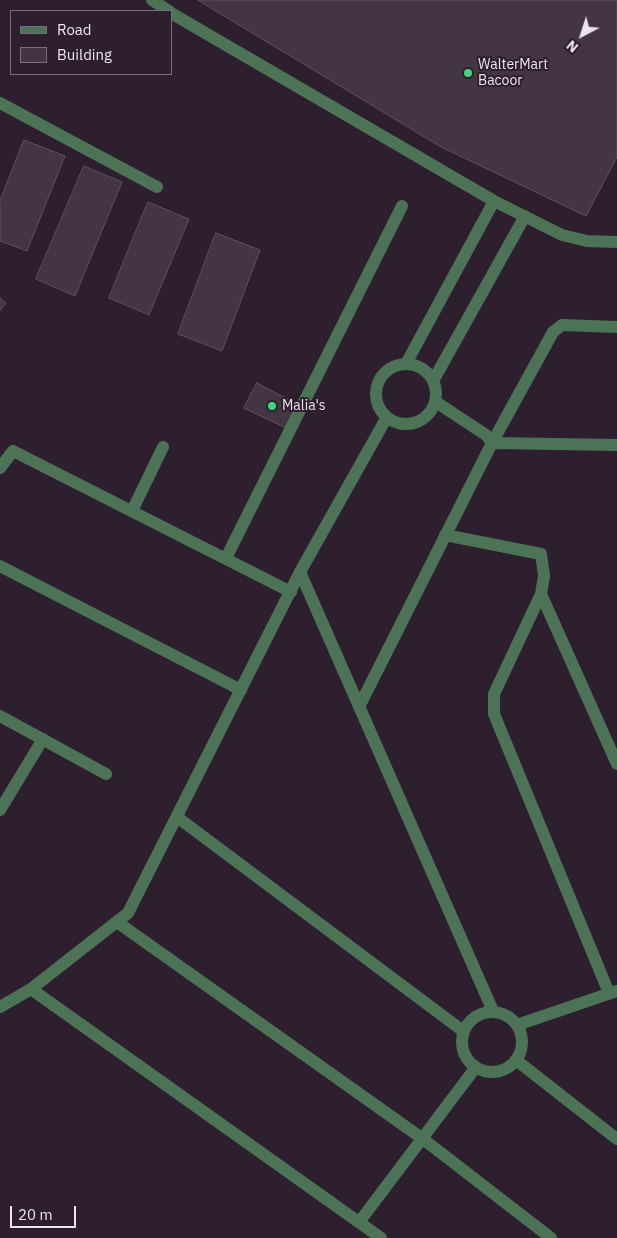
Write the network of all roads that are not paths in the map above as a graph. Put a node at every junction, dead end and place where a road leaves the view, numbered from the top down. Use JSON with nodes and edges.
{"nodes":[{"id":1,"x":142,"y":0,"type":"edge"},
{"id":2,"x":153,"y":2,"type":"edge"},
{"id":3,"x":167,"y":10,"type":"edge"},
{"id":4,"x":172,"y":13,"type":"edge"},
{"id":5,"x":0,"y":103,"type":"edge"},
{"id":6,"x":156,"y":187,"type":"dead end"},
{"id":7,"x":494,"y":201,"type":"junction"},
{"id":8,"x":402,"y":206,"type":"dead end"},
{"id":9,"x":525,"y":216,"type":"junction"},
{"id":10,"x":617,"y":242,"type":"edge"},
{"id":11,"x":617,"y":327,"type":"edge"},
{"id":12,"x":407,"y":362,"type":"junction"},
{"id":13,"x":433,"y":381,"type":"junction"},
{"id":14,"x":436,"y":402,"type":"junction"},
{"id":15,"x":387,"y":417,"type":"junction"},
{"id":16,"x":492,"y":443,"type":"junction"},
{"id":17,"x":617,"y":444,"type":"edge"},
{"id":18,"x":163,"y":447,"type":"dead end"},
{"id":19,"x":0,"y":468,"type":"edge"},
{"id":20,"x":132,"y":511,"type":"junction"},
{"id":21,"x":445,"y":535,"type":"junction"},
{"id":22,"x":226,"y":558,"type":"junction"},
{"id":23,"x":0,"y":566,"type":"edge"},
{"id":24,"x":300,"y":572,"type":"junction"},
{"id":25,"x":291,"y":592,"type":"junction"},
{"id":26,"x":541,"y":594,"type":"junction"},
{"id":27,"x":241,"y":690,"type":"junction"},
{"id":28,"x":359,"y":707,"type":"junction"},
{"id":29,"x":0,"y":716,"type":"edge"},
{"id":30,"x":43,"y":739,"type":"junction"},
{"id":31,"x":617,"y":764,"type":"edge"},
{"id":32,"x":106,"y":774,"type":"dead end"},
{"id":33,"x":0,"y":810,"type":"edge"},
{"id":34,"x":177,"y":817,"type":"junction"},
{"id":35,"x":117,"y":922,"type":"junction"},
{"id":36,"x":31,"y":989,"type":"junction"},
{"id":37,"x":613,"y":992,"type":"edge"},
{"id":38,"x":0,"y":1007,"type":"edge"},
{"id":39,"x":493,"y":1011,"type":"junction"},
{"id":40,"x":517,"y":1024,"type":"junction"},
{"id":41,"x":463,"y":1031,"type":"junction"},
{"id":42,"x":516,"y":1060,"type":"junction"},
{"id":43,"x":476,"y":1067,"type":"junction"},
{"id":44,"x":423,"y":1139,"type":"junction"},
{"id":45,"x":617,"y":1139,"type":"edge"},
{"id":46,"x":360,"y":1221,"type":"junction"},
{"id":47,"x":381,"y":1238,"type":"edge"},
{"id":48,"x":551,"y":1238,"type":"edge"}],
"edges":[{"from":1,"to":2,"type":"street"},
{"from":2,"to":3,"type":"street"},
{"from":4,"to":7,"type":"street"},
{"from":5,"to":6,"type":"street"},
{"from":7,"to":9,"type":"street"},
{"from":7,"to":12,"type":"street"},
{"from":8,"to":22,"type":"street"},
{"from":9,"to":10,"type":"street"},
{"from":9,"to":13,"type":"street"},
{"from":11,"to":16,"type":"street"},
{"from":12,"to":13,"type":"street"},
{"from":12,"to":15,"type":"street"},
{"from":13,"to":14,"type":"street"},
{"from":14,"to":15,"type":"street"},
{"from":14,"to":16,"type":"street"},
{"from":15,"to":24,"type":"street"},
{"from":16,"to":17,"type":"street"},
{"from":16,"to":21,"type":"street"},
{"from":18,"to":20,"type":"street"},
{"from":19,"to":20,"type":"street"},
{"from":20,"to":22,"type":"street"},
{"from":21,"to":26,"type":"street"},
{"from":21,"to":28,"type":"street"},
{"from":22,"to":25,"type":"street"},
{"from":23,"to":27,"type":"street"},
{"from":24,"to":25,"type":"street"},
{"from":24,"to":28,"type":"street"},
{"from":25,"to":27,"type":"street"},
{"from":26,"to":31,"type":"street"},
{"from":26,"to":37,"type":"street"},
{"from":27,"to":34,"type":"street"},
{"from":28,"to":39,"type":"street"},
{"from":29,"to":30,"type":"street"},
{"from":30,"to":32,"type":"street"},
{"from":30,"to":33,"type":"street"},
{"from":34,"to":35,"type":"street"},
{"from":34,"to":41,"type":"street"},
{"from":35,"to":36,"type":"street"},
{"from":35,"to":44,"type":"street"},
{"from":36,"to":38,"type":"street"},
{"from":36,"to":46,"type":"street"},
{"from":37,"to":40,"type":"street"},
{"from":39,"to":40,"type":"street"},
{"from":39,"to":41,"type":"street"},
{"from":40,"to":42,"type":"street"},
{"from":41,"to":43,"type":"street"},
{"from":42,"to":43,"type":"street"},
{"from":42,"to":45,"type":"street"},
{"from":43,"to":44,"type":"street"},
{"from":44,"to":46,"type":"street"},
{"from":44,"to":48,"type":"street"},
{"from":46,"to":47,"type":"street"}]}
